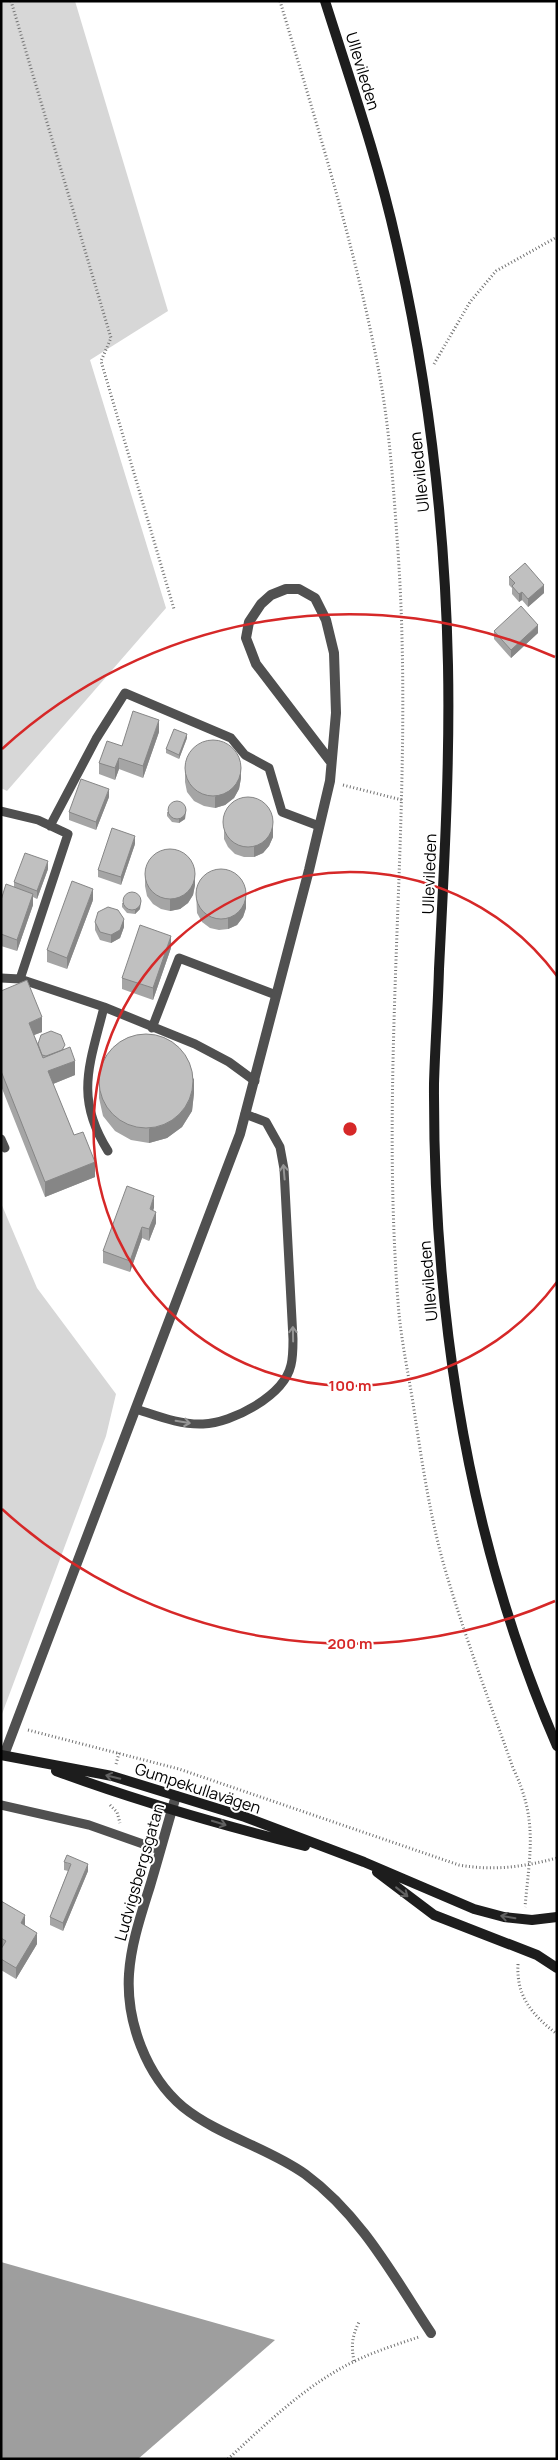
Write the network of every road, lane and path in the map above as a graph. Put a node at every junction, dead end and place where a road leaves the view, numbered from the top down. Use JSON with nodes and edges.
{"nodes":[{"id":1,"x":11,"y":1,"type":"edge"},
{"id":2,"x":280,"y":1,"type":"edge"},
{"id":3,"x":325,"y":1,"type":"edge"},
{"id":4,"x":557,"y":237,"type":"edge"},
{"id":5,"x":423,"y":383,"type":"junction"},
{"id":6,"x":174,"y":609,"type":"dead end"},
{"id":7,"x":331,"y":762,"type":"junction"},
{"id":8,"x":330,"y":781,"type":"junction"},
{"id":9,"x":402,"y":800,"type":"junction"},
{"id":10,"x":1,"y":811,"type":"edge"},
{"id":11,"x":50,"y":826,"type":"junction"},
{"id":12,"x":319,"y":826,"type":"junction"},
{"id":13,"x":1,"y":978,"type":"edge"},
{"id":14,"x":20,"y":979,"type":"junction"},
{"id":15,"x":276,"y":995,"type":"junction"},
{"id":16,"x":104,"y":1007,"type":"junction"},
{"id":17,"x":152,"y":1028,"type":"junction"},
{"id":18,"x":255,"y":1082,"type":"junction"},
{"id":19,"x":245,"y":1114,"type":"junction"},
{"id":20,"x":108,"y":1151,"type":"dead end"},
{"id":21,"x":136,"y":1409,"type":"junction"},
{"id":22,"x":16,"y":1727,"type":"junction"},
{"id":23,"x":557,"y":1746,"type":"edge"},
{"id":24,"x":3,"y":1755,"type":"edge"},
{"id":25,"x":33,"y":1762,"type":"junction"},
{"id":26,"x":176,"y":1796,"type":"junction"},
{"id":27,"x":1,"y":1805,"type":"edge"},
{"id":28,"x":172,"y":1808,"type":"junction"},
{"id":29,"x":160,"y":1850,"type":"junction"},
{"id":30,"x":350,"y":1857,"type":"junction"},
{"id":31,"x":557,"y":1858,"type":"edge"},
{"id":32,"x":364,"y":1862,"type":"junction"},
{"id":33,"x":529,"y":1865,"type":"junction"},
{"id":34,"x":524,"y":1909,"type":"dead end"},
{"id":35,"x":557,"y":1917,"type":"edge"},
{"id":36,"x":518,"y":1964,"type":"dead end"},
{"id":37,"x":557,"y":1968,"type":"edge"},
{"id":38,"x":557,"y":2034,"type":"edge"},
{"id":39,"x":359,"y":2322,"type":"dead end"},
{"id":40,"x":431,"y":2334,"type":"joint"},
{"id":41,"x":354,"y":2361,"type":"junction"},
{"id":42,"x":228,"y":2459,"type":"edge"}],
"edges":[{"from":1,"to":6,"type":"path"},
{"from":2,"to":9,"type":"path"},
{"from":3,"to":5,"type":"main road","name":"Ullevileden"},
{"from":4,"to":5,"type":"path"},
{"from":5,"to":23,"type":"main road","name":"Ullevileden"},
{"from":7,"to":7,"type":"street"},
{"from":7,"to":8,"type":"street"},
{"from":8,"to":9,"type":"path"},
{"from":8,"to":12,"type":"street"},
{"from":9,"to":33,"type":"path"},
{"from":10,"to":11,"type":"lane"},
{"from":11,"to":12,"type":"lane"},
{"from":11,"to":14,"type":"lane"},
{"from":12,"to":15,"type":"street"},
{"from":13,"to":14,"type":"lane"},
{"from":14,"to":16,"type":"lane"},
{"from":15,"to":17,"type":"lane"},
{"from":15,"to":18,"type":"street"},
{"from":16,"to":17,"type":"lane"},
{"from":16,"to":20,"type":"lane"},
{"from":17,"to":18,"type":"lane"},
{"from":18,"to":19,"type":"street"},
{"from":19,"to":21,"type":"street"},
{"from":21,"to":19,"type":"lane","one_way":true},
{"from":21,"to":22,"type":"street"},
{"from":22,"to":24,"type":"street"},
{"from":22,"to":33,"type":"path"},
{"from":24,"to":25,"type":"main road","name":"Gumpekullavägen"},
{"from":26,"to":25,"type":"main road","name":"Gumpekullavägen","one_way":true},
{"from":25,"to":28,"type":"main road","name":"Gumpekullavägen"},
{"from":26,"to":28,"type":"street","name":"Ludvigsbergsgatan"},
{"from":26,"to":30,"type":"main road","name":"Gumpekullavägen"},
{"from":27,"to":29,"type":"lane"},
{"from":28,"to":29,"type":"street","name":"Ludvigsbergsgatan"},
{"from":28,"to":30,"type":"main road","name":"Gumpekullavägen","one_way":true},
{"from":29,"to":40,"type":"street","name":"Ludvigsbergsgatan"},
{"from":30,"to":32,"type":"main road","name":"Gumpekullavägen"},
{"from":31,"to":33,"type":"path"},
{"from":35,"to":32,"type":"main road","name":"Gumpekullavägen","one_way":true},
{"from":32,"to":37,"type":"main road","name":"Gumpekullavägen","one_way":true},
{"from":33,"to":34,"type":"path"},
{"from":36,"to":38,"type":"path"},
{"from":39,"to":41,"type":"path"},
{"from":40,"to":41,"type":"path"},
{"from":41,"to":42,"type":"path"}]}
